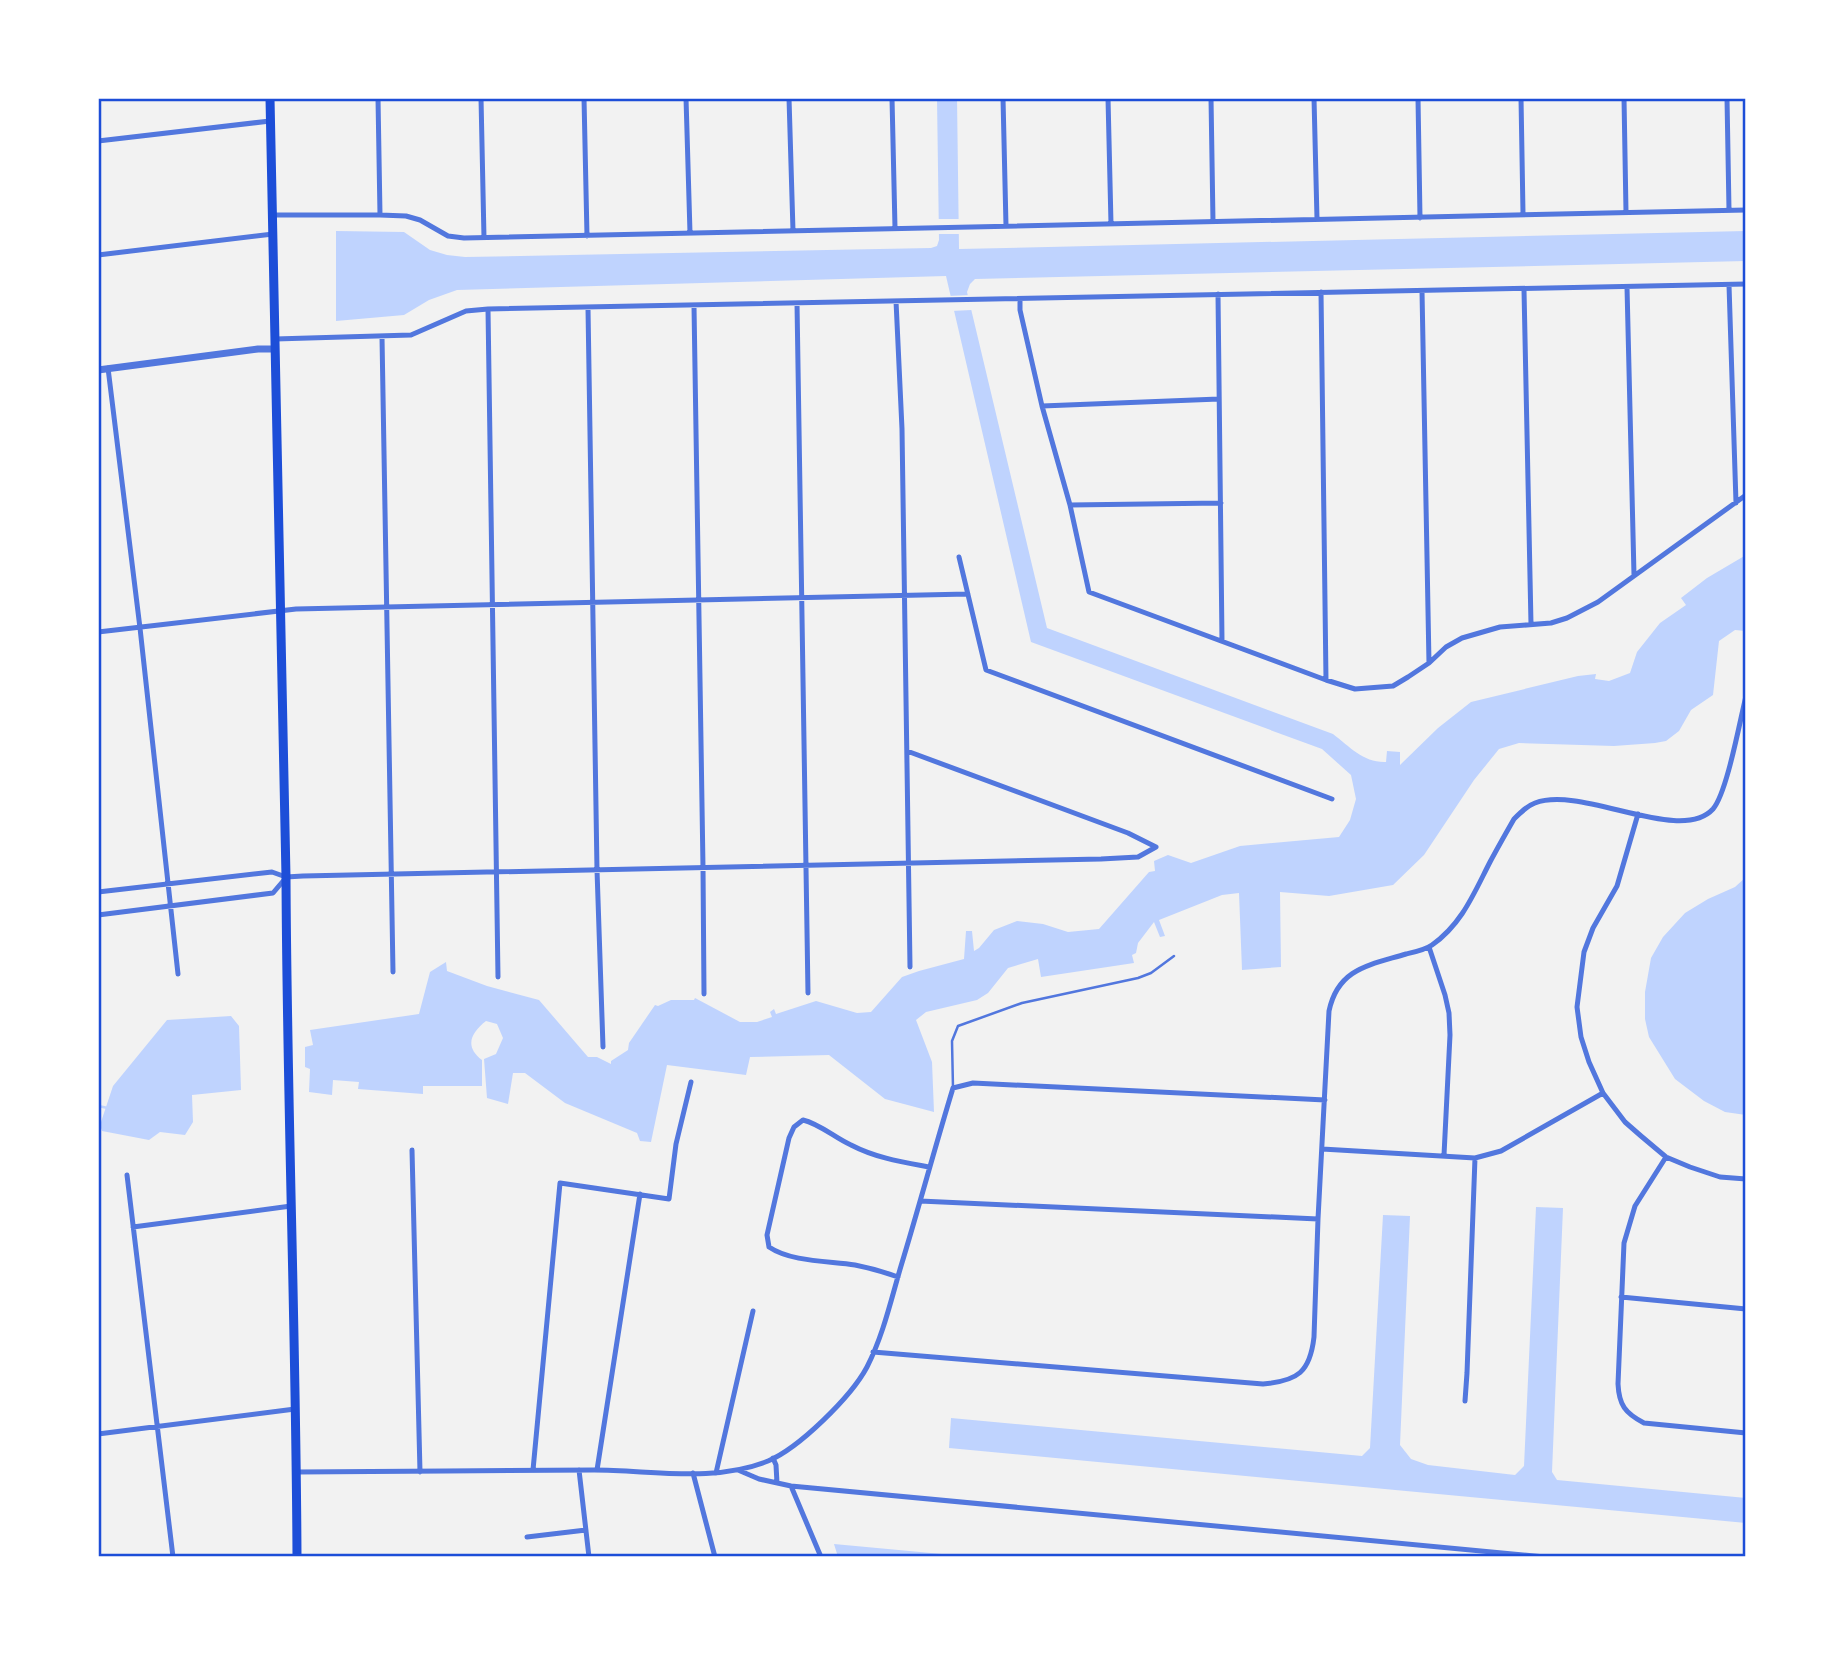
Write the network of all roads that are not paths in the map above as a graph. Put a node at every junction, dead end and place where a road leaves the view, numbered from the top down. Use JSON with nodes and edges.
{"nodes":[{"id":1,"x":270,"y":98,"type":"edge"},
{"id":2,"x":378,"y":98,"type":"edge"},
{"id":3,"x":481,"y":98,"type":"edge"},
{"id":4,"x":584,"y":98,"type":"edge"},
{"id":5,"x":686,"y":98,"type":"edge"},
{"id":6,"x":789,"y":98,"type":"edge"},
{"id":7,"x":892,"y":98,"type":"edge"},
{"id":8,"x":1003,"y":98,"type":"edge"},
{"id":9,"x":1108,"y":98,"type":"edge"},
{"id":10,"x":1211,"y":98,"type":"edge"},
{"id":11,"x":1314,"y":98,"type":"edge"},
{"id":12,"x":1418,"y":98,"type":"edge"},
{"id":13,"x":1521,"y":98,"type":"edge"},
{"id":14,"x":1624,"y":98,"type":"edge"},
{"id":15,"x":1727,"y":98,"type":"edge"},
{"id":16,"x":270,"y":121,"type":"junction"},
{"id":17,"x":98,"y":141,"type":"edge"},
{"id":18,"x":1729,"y":210,"type":"junction"},
{"id":19,"x":1746,"y":210,"type":"edge"},
{"id":20,"x":1626,"y":212,"type":"junction"},
{"id":21,"x":1523,"y":213,"type":"junction"},
{"id":22,"x":273,"y":215,"type":"junction"},
{"id":23,"x":380,"y":215,"type":"junction"},
{"id":24,"x":1420,"y":218,"type":"junction"},
{"id":25,"x":1317,"y":219,"type":"junction"},
{"id":26,"x":1213,"y":222,"type":"junction"},
{"id":27,"x":1111,"y":224,"type":"junction"},
{"id":28,"x":1006,"y":226,"type":"junction"},
{"id":29,"x":895,"y":228,"type":"junction"},
{"id":30,"x":793,"y":230,"type":"junction"},
{"id":31,"x":690,"y":233,"type":"junction"},
{"id":32,"x":273,"y":234,"type":"junction"},
{"id":33,"x":587,"y":236,"type":"junction"},
{"id":34,"x":484,"y":238,"type":"junction"},
{"id":35,"x":98,"y":255,"type":"edge"},
{"id":36,"x":1746,"y":284,"type":"edge"},
{"id":37,"x":1729,"y":285,"type":"junction"},
{"id":38,"x":1627,"y":287,"type":"junction"},
{"id":39,"x":1524,"y":290,"type":"junction"},
{"id":40,"x":1422,"y":291,"type":"junction"},
{"id":41,"x":1321,"y":292,"type":"junction"},
{"id":42,"x":1218,"y":294,"type":"junction"},
{"id":43,"x":1020,"y":299,"type":"junction"},
{"id":44,"x":896,"y":301,"type":"junction"},
{"id":45,"x":797,"y":303,"type":"junction"},
{"id":46,"x":694,"y":306,"type":"junction"},
{"id":47,"x":588,"y":308,"type":"junction"},
{"id":48,"x":488,"y":309,"type":"junction"},
{"id":49,"x":382,"y":337,"type":"junction"},
{"id":50,"x":275,"y":344,"type":"junction"},
{"id":51,"x":108,"y":368,"type":"junction"},
{"id":52,"x":98,"y":369,"type":"edge"},
{"id":53,"x":1219,"y":399,"type":"junction"},
{"id":54,"x":1042,"y":406,"type":"junction"},
{"id":55,"x":1746,"y":495,"type":"edge"},
{"id":56,"x":1221,"y":503,"type":"junction"},
{"id":57,"x":1735,"y":503,"type":"junction"},
{"id":58,"x":1070,"y":505,"type":"junction"},
{"id":59,"x":959,"y":557,"type":"dead end"},
{"id":60,"x":1634,"y":575,"type":"junction"},
{"id":61,"x":968,"y":594,"type":"junction"},
{"id":62,"x":904,"y":595,"type":"junction"},
{"id":63,"x":802,"y":597,"type":"junction"},
{"id":64,"x":699,"y":600,"type":"junction"},
{"id":65,"x":593,"y":603,"type":"junction"},
{"id":66,"x":493,"y":605,"type":"junction"},
{"id":67,"x":386,"y":607,"type":"junction"},
{"id":68,"x":280,"y":610,"type":"junction"},
{"id":69,"x":1531,"y":624,"type":"junction"},
{"id":70,"x":140,"y":628,"type":"junction"},
{"id":71,"x":98,"y":632,"type":"edge"},
{"id":72,"x":1222,"y":641,"type":"junction"},
{"id":73,"x":1429,"y":663,"type":"junction"},
{"id":74,"x":1326,"y":680,"type":"junction"},
{"id":75,"x":1746,"y":696,"type":"edge"},
{"id":76,"x":907,"y":751,"type":"junction"},
{"id":77,"x":1332,"y":799,"type":"dead end"},
{"id":78,"x":1638,"y":814,"type":"junction"},
{"id":79,"x":909,"y":862,"type":"junction"},
{"id":80,"x":806,"y":865,"type":"junction"},
{"id":81,"x":703,"y":867,"type":"junction"},
{"id":82,"x":597,"y":870,"type":"junction"},
{"id":83,"x":496,"y":871,"type":"junction"},
{"id":84,"x":391,"y":875,"type":"junction"},
{"id":85,"x":286,"y":877,"type":"junction"},
{"id":86,"x":168,"y":884,"type":"junction"},
{"id":87,"x":98,"y":892,"type":"edge"},
{"id":88,"x":170,"y":907,"type":"junction"},
{"id":89,"x":98,"y":915,"type":"edge"},
{"id":90,"x":1430,"y":947,"type":"junction"},
{"id":91,"x":1174,"y":956,"type":"dead end"},
{"id":92,"x":910,"y":967,"type":"dead end"},
{"id":93,"x":393,"y":972,"type":"dead end"},
{"id":94,"x":178,"y":974,"type":"dead end"},
{"id":95,"x":498,"y":976,"type":"dead end"},
{"id":96,"x":808,"y":993,"type":"dead end"},
{"id":97,"x":704,"y":994,"type":"dead end"},
{"id":98,"x":603,"y":1047,"type":"dead end"},
{"id":99,"x":691,"y":1082,"type":"dead end"},
{"id":100,"x":953,"y":1088,"type":"junction"},
{"id":101,"x":1603,"y":1093,"type":"junction"},
{"id":102,"x":1325,"y":1100,"type":"junction"},
{"id":103,"x":1322,"y":1149,"type":"junction"},
{"id":104,"x":412,"y":1150,"type":"dead end"},
{"id":105,"x":1444,"y":1155,"type":"junction"},
{"id":106,"x":1666,"y":1157,"type":"junction"},
{"id":107,"x":1475,"y":1158,"type":"junction"},
{"id":108,"x":929,"y":1167,"type":"junction"},
{"id":109,"x":127,"y":1175,"type":"dead end"},
{"id":110,"x":1746,"y":1180,"type":"edge"},
{"id":111,"x":640,"y":1194,"type":"junction"},
{"id":112,"x":920,"y":1201,"type":"junction"},
{"id":113,"x":291,"y":1206,"type":"junction"},
{"id":114,"x":1318,"y":1219,"type":"junction"},
{"id":115,"x":133,"y":1227,"type":"junction"},
{"id":116,"x":898,"y":1277,"type":"junction"},
{"id":117,"x":1621,"y":1297,"type":"junction"},
{"id":118,"x":1746,"y":1309,"type":"edge"},
{"id":119,"x":753,"y":1311,"type":"dead end"},
{"id":120,"x":873,"y":1352,"type":"junction"},
{"id":121,"x":1465,"y":1401,"type":"dead end"},
{"id":122,"x":295,"y":1409,"type":"junction"},
{"id":123,"x":157,"y":1427,"type":"junction"},
{"id":124,"x":1746,"y":1433,"type":"edge"},
{"id":125,"x":98,"y":1434,"type":"edge"},
{"id":126,"x":773,"y":1458,"type":"junction"},
{"id":127,"x":738,"y":1469,"type":"junction"},
{"id":128,"x":579,"y":1470,"type":"junction"},
{"id":129,"x":597,"y":1470,"type":"junction"},
{"id":130,"x":533,"y":1471,"type":"junction"},
{"id":131,"x":297,"y":1472,"type":"junction"},
{"id":132,"x":420,"y":1472,"type":"junction"},
{"id":133,"x":693,"y":1473,"type":"junction"},
{"id":134,"x":716,"y":1473,"type":"junction"},
{"id":135,"x":777,"y":1483,"type":"junction"},
{"id":136,"x":791,"y":1486,"type":"junction"},
{"id":137,"x":586,"y":1530,"type":"junction"},
{"id":138,"x":527,"y":1536,"type":"dead end"},
{"id":139,"x":173,"y":1557,"type":"edge"},
{"id":140,"x":297,"y":1557,"type":"edge"},
{"id":141,"x":589,"y":1557,"type":"edge"},
{"id":142,"x":715,"y":1557,"type":"edge"},
{"id":143,"x":821,"y":1557,"type":"edge"},
{"id":144,"x":1545,"y":1557,"type":"edge"}],
"edges":[{"from":1,"to":16,"type":"main road"},
{"from":2,"to":23,"type":"street"},
{"from":3,"to":34,"type":"street"},
{"from":4,"to":33,"type":"street"},
{"from":5,"to":31,"type":"street"},
{"from":6,"to":30,"type":"street"},
{"from":7,"to":29,"type":"street"},
{"from":8,"to":28,"type":"street"},
{"from":9,"to":27,"type":"street"},
{"from":10,"to":26,"type":"street"},
{"from":11,"to":25,"type":"street"},
{"from":12,"to":24,"type":"street"},
{"from":13,"to":21,"type":"street"},
{"from":14,"to":20,"type":"street"},
{"from":15,"to":18,"type":"street"},
{"from":16,"to":17,"type":"street"},
{"from":16,"to":22,"type":"main road"},
{"from":18,"to":19,"type":"street"},
{"from":18,"to":20,"type":"street"},
{"from":20,"to":21,"type":"street"},
{"from":21,"to":24,"type":"street"},
{"from":22,"to":23,"type":"street"},
{"from":22,"to":32,"type":"main road"},
{"from":23,"to":34,"type":"street"},
{"from":24,"to":25,"type":"street"},
{"from":25,"to":26,"type":"street"},
{"from":26,"to":27,"type":"street"},
{"from":27,"to":28,"type":"street"},
{"from":28,"to":29,"type":"street"},
{"from":29,"to":30,"type":"street"},
{"from":30,"to":31,"type":"street"},
{"from":31,"to":33,"type":"street"},
{"from":32,"to":35,"type":"street"},
{"from":32,"to":50,"type":"main road"},
{"from":33,"to":34,"type":"street"},
{"from":36,"to":37,"type":"street"},
{"from":37,"to":38,"type":"street"},
{"from":37,"to":57,"type":"street"},
{"from":38,"to":39,"type":"street"},
{"from":38,"to":60,"type":"street"},
{"from":39,"to":40,"type":"street"},
{"from":39,"to":69,"type":"street"},
{"from":40,"to":41,"type":"street"},
{"from":40,"to":73,"type":"street"},
{"from":41,"to":42,"type":"street"},
{"from":41,"to":74,"type":"street"},
{"from":42,"to":43,"type":"street"},
{"from":42,"to":53,"type":"street"},
{"from":43,"to":44,"type":"street"},
{"from":43,"to":54,"type":"street"},
{"from":44,"to":45,"type":"street"},
{"from":44,"to":62,"type":"street"},
{"from":45,"to":46,"type":"street"},
{"from":45,"to":63,"type":"street"},
{"from":46,"to":47,"type":"street"},
{"from":46,"to":64,"type":"street"},
{"from":47,"to":48,"type":"street"},
{"from":47,"to":65,"type":"street"},
{"from":48,"to":49,"type":"street"},
{"from":48,"to":66,"type":"street"},
{"from":49,"to":50,"type":"street"},
{"from":49,"to":67,"type":"street"},
{"from":50,"to":51,"type":"street"},
{"from":50,"to":68,"type":"main road"},
{"from":51,"to":52,"type":"street"},
{"from":51,"to":70,"type":"street"},
{"from":53,"to":54,"type":"street"},
{"from":53,"to":56,"type":"street"},
{"from":54,"to":58,"type":"street"},
{"from":55,"to":57,"type":"street"},
{"from":56,"to":58,"type":"street"},
{"from":56,"to":72,"type":"street"},
{"from":57,"to":60,"type":"street"},
{"from":58,"to":72,"type":"street"},
{"from":59,"to":61,"type":"street"},
{"from":60,"to":69,"type":"street"},
{"from":61,"to":62,"type":"street"},
{"from":61,"to":77,"type":"street"},
{"from":62,"to":63,"type":"street"},
{"from":62,"to":76,"type":"street"},
{"from":63,"to":64,"type":"street"},
{"from":63,"to":80,"type":"street"},
{"from":64,"to":65,"type":"street"},
{"from":64,"to":81,"type":"street"},
{"from":65,"to":66,"type":"street"},
{"from":65,"to":82,"type":"street"},
{"from":66,"to":67,"type":"street"},
{"from":66,"to":83,"type":"street"},
{"from":67,"to":68,"type":"street"},
{"from":67,"to":84,"type":"street"},
{"from":68,"to":70,"type":"street"},
{"from":68,"to":85,"type":"main road"},
{"from":69,"to":73,"type":"street"},
{"from":70,"to":71,"type":"street"},
{"from":70,"to":86,"type":"street"},
{"from":72,"to":74,"type":"street"},
{"from":73,"to":74,"type":"street"},
{"from":75,"to":78,"type":"street"},
{"from":76,"to":79,"type":"street"},
{"from":76,"to":79,"type":"street"},
{"from":78,"to":90,"type":"street"},
{"from":78,"to":101,"type":"street"},
{"from":79,"to":80,"type":"street"},
{"from":79,"to":92,"type":"street"},
{"from":80,"to":81,"type":"street"},
{"from":80,"to":96,"type":"street"},
{"from":81,"to":82,"type":"street"},
{"from":81,"to":97,"type":"street"},
{"from":82,"to":83,"type":"street"},
{"from":82,"to":98,"type":"street"},
{"from":83,"to":84,"type":"street"},
{"from":83,"to":95,"type":"street"},
{"from":84,"to":85,"type":"street"},
{"from":84,"to":93,"type":"street"},
{"from":85,"to":86,"type":"street"},
{"from":85,"to":88,"type":"street"},
{"from":85,"to":113,"type":"main road"},
{"from":86,"to":87,"type":"street"},
{"from":86,"to":88,"type":"street"},
{"from":88,"to":89,"type":"street"},
{"from":88,"to":94,"type":"street"},
{"from":90,"to":102,"type":"street"},
{"from":90,"to":105,"type":"street"},
{"from":91,"to":100,"type":"lane"},
{"from":99,"to":111,"type":"street"},
{"from":100,"to":102,"type":"street"},
{"from":100,"to":108,"type":"street"},
{"from":101,"to":106,"type":"street"},
{"from":101,"to":107,"type":"street"},
{"from":102,"to":103,"type":"street"},
{"from":103,"to":105,"type":"street"},
{"from":103,"to":114,"type":"street"},
{"from":104,"to":132,"type":"street"},
{"from":105,"to":107,"type":"street"},
{"from":106,"to":110,"type":"street"},
{"from":106,"to":117,"type":"street"},
{"from":107,"to":121,"type":"street"},
{"from":108,"to":112,"type":"street"},
{"from":108,"to":116,"type":"street"},
{"from":109,"to":115,"type":"street"},
{"from":111,"to":129,"type":"street"},
{"from":111,"to":130,"type":"street"},
{"from":112,"to":114,"type":"street"},
{"from":112,"to":116,"type":"street"},
{"from":113,"to":115,"type":"street"},
{"from":113,"to":122,"type":"main road"},
{"from":114,"to":120,"type":"street"},
{"from":115,"to":123,"type":"street"},
{"from":116,"to":120,"type":"street"},
{"from":117,"to":118,"type":"street"},
{"from":117,"to":124,"type":"street"},
{"from":119,"to":134,"type":"street"},
{"from":120,"to":126,"type":"street"},
{"from":122,"to":123,"type":"street"},
{"from":122,"to":131,"type":"main road"},
{"from":123,"to":125,"type":"street"},
{"from":123,"to":139,"type":"street"},
{"from":126,"to":127,"type":"street"},
{"from":126,"to":135,"type":"street"},
{"from":127,"to":134,"type":"street"},
{"from":127,"to":135,"type":"street"},
{"from":128,"to":129,"type":"street"},
{"from":128,"to":130,"type":"street"},
{"from":128,"to":137,"type":"street"},
{"from":129,"to":133,"type":"street"},
{"from":130,"to":132,"type":"street"},
{"from":131,"to":132,"type":"street"},
{"from":131,"to":140,"type":"main road"},
{"from":133,"to":134,"type":"street"},
{"from":133,"to":142,"type":"street"},
{"from":135,"to":136,"type":"street"},
{"from":136,"to":143,"type":"street"},
{"from":136,"to":144,"type":"street"},
{"from":137,"to":138,"type":"street"},
{"from":137,"to":141,"type":"street"}]}
